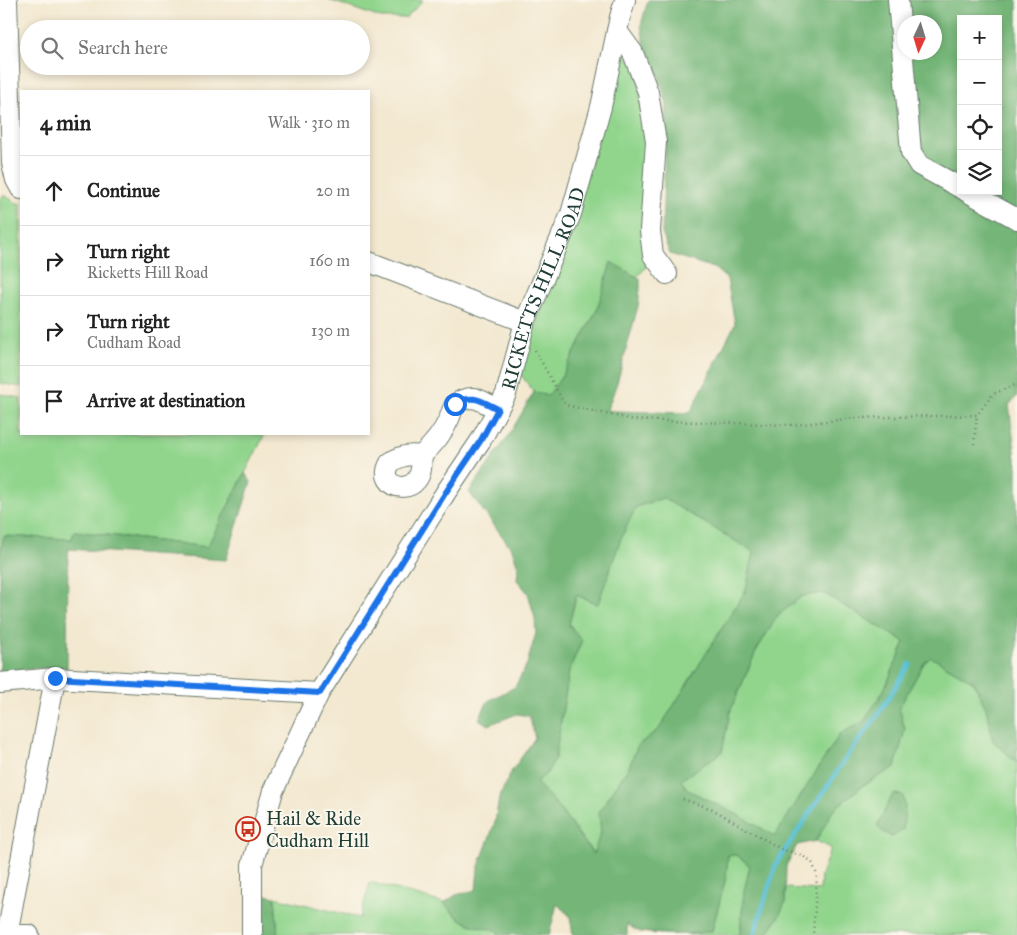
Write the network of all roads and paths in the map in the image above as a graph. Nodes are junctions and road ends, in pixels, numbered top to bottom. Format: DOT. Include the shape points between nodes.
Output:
graph roads {
  1 [pos="7,0"];
  2 [pos="625,0"];
  3 [pos="898,0"];
  4 [pos="617,31"];
  5 [pos="957,186"];
  6 [pos="20,187"];
  7 [pos="973,195"];
  8 [pos="1017,219"];
  9 [pos="370,262"];
  10 [pos="666,274"];
  11 [pos="525,322"];
  12 [pos="518,344"];
  13 [pos="1017,384"];
  14 [pos="498,409"];
  15 [pos="977,415"];
  16 [pos="974,444"];
  17 [pos="421,456"];
  18 [pos="55,678"];
  19 [pos="0,683"];
  20 [pos="320,693"];
  21 [pos="683,798"];
  22 [pos="7,935"];
  23 [pos="29,935"];
  24 [pos="252,935"];
  25 [pos="814,935"];
  1 -- 6 [label="street" via="12,163"];
  2 -- 4 [label="street, RICKETTS HILL ROAD"];
  3 -- 5 [label="street" via="911,152 919,166"];
  4 -- 10 [label="street" via="633,53 648,92 656,142 650,231 653,255"];
  4 -- 11 [label="street, RICKETTS HILL ROAD" via="601,108 571,214"];
  7 -- 8 [label="street"];
  9 -- 11 [label="street"];
  11 -- 12 [label="street, RICKETTS HILL ROAD"];
  12 -- 14 [label="street, RICKETTS HILL ROAD" via="506,394"];
  12 -- 15 [label="path" via="533,347 565,405 634,420 794,425 854,418"];
  13 -- 15 [label="path" via="993,394"];
  14 -- 17 [label="street" via="476,399 459,402 437,439"];
  14 -- 20 [label="street, RICKETTS HILL ROAD"];
  15 -- 16 [label="path"];
  18 -- 19 [label="street"];
  18 -- 20 [label="street"];
  18 -- 22 [label="street"];
  20 -- 24 [label="street, RICKETTS HILL ROAD" via="273,791 252,865"];
  21 -- 25 [label="path" via="712,809 812,862 817,875"];
  22 -- 23 [label="street"];
}
